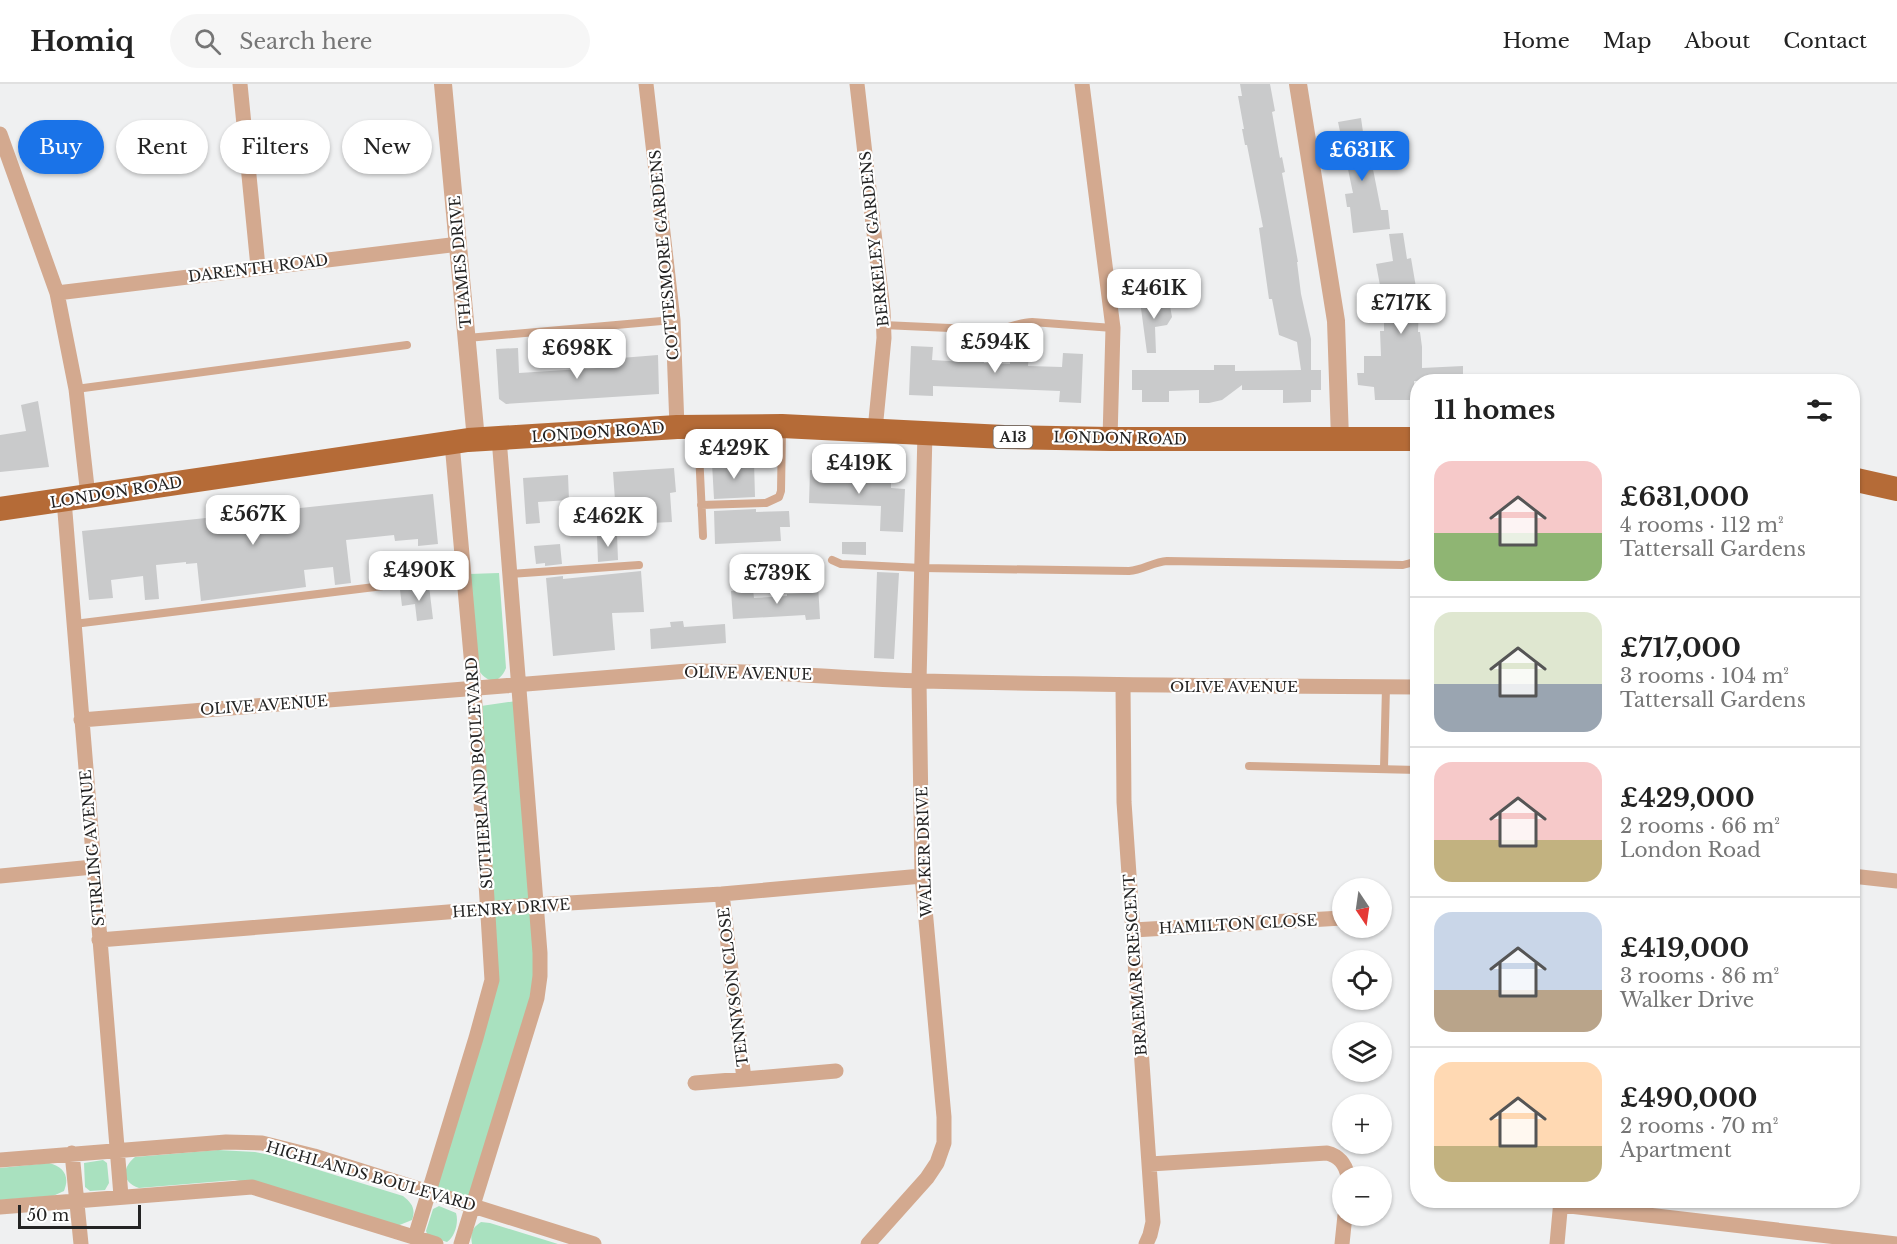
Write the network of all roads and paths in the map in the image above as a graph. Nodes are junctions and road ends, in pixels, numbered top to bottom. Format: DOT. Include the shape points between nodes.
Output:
graph roads {
  1 [pos="240,84"];
  2 [pos="443,84"];
  3 [pos="646,84"];
  4 [pos="857,84"];
  5 [pos="1082,84"];
  6 [pos="1298,84"];
  7 [pos="0,134"];
  8 [pos="459,244"];
  9 [pos="258,267"];
  10 [pos="57,293"];
  11 [pos="673,320"];
  12 [pos="883,325"];
  13 [pos="1113,328"];
  14 [pos="467,338"];
  15 [pos="407,345"];
  16 [pos="76,389"];
  17 [pos="687,426"];
  18 [pos="782,426"];
  19 [pos="875,430"];
  20 [pos="925,432"];
  21 [pos="488,439"];
  22 [pos="1110,439"];
  23 [pos="1340,439"];
  24 [pos="1410,439"];
  25 [pos="452,442"];
  26 [pos="1860,481"];
  27 [pos="1897,489"];
  28 [pos="88,496"];
  29 [pos="64,500"];
  30 [pos="701,505"];
  31 [pos="0,509"];
  32 [pos="702,536"];
  33 [pos="832,560"];
  34 [pos="1410,563"];
  35 [pos="639,565"];
  36 [pos="922,568"];
  37 [pos="510,574"];
  38 [pos="464,576"];
  39 [pos="74,624"];
  40 [pos="920,681"];
  41 [pos="519,684"];
  42 [pos="1123,685"];
  43 [pos="1386,687"];
  44 [pos="1410,687"];
  45 [pos="474,689"];
  46 [pos="81,720"];
  47 [pos="1249,766"];
  48 [pos="1384,768"];
  49 [pos="1410,770"];
  50 [pos="93,867"];
  51 [pos="0,876"];
  52 [pos="922,876"];
  53 [pos="1860,877"];
  54 [pos="1897,881"];
  55 [pos="722,894"];
  56 [pos="535,905"];
  57 [pos="489,909"];
  58 [pos="1332,919"];
  59 [pos="1132,930"];
  60 [pos="99,939"];
  61 [pos="836,1071"];
  62 [pos="744,1079"];
  63 [pos="695,1083"];
  64 [pos="118,1149"];
  65 [pos="72,1153"];
  66 [pos="0,1160"];
  67 [pos="1150,1164"];
  68 [pos="1344,1166"];
  69 [pos="429,1191"];
  70 [pos="121,1196"];
  71 [pos="76,1200"];
  72 [pos="472,1205"];
  73 [pos="0,1207"];
  74 [pos="1560,1208"];
  75 [pos="1609,1208"];
  76 [pos="1344,1226"];
  77 [pos="415,1237"];
  78 [pos="81,1244"];
  79 [pos="436,1244"];
  80 [pos="461,1244"];
  81 [pos="594,1244"];
  82 [pos="868,1244"];
  83 [pos="1146,1244"];
  84 [pos="1342,1244"];
  85 [pos="1557,1244"];
  86 [pos="1897,1244"];
  1 -- 9 [label="street"];
  2 -- 8 [label="street, THAMES DRIVE"];
  3 -- 11 [label="street, COTTESMORE GARDENS"];
  4 -- 12 [label="street, BERKELEY GARDENS"];
  5 -- 13 [label="street"];
  6 -- 23 [label="street" via="1336,321"];
  7 -- 10 [label="street"];
  8 -- 9 [label="street, DARENTH ROAD"];
  8 -- 14 [label="street, THAMES DRIVE"];
  9 -- 10 [label="street, DARENTH ROAD"];
  10 -- 16 [label="street"];
  11 -- 14 [label="lane"];
  11 -- 17 [label="street, COTTESMORE GARDENS"];
  12 -- 13 [label="lane" via="1004,330 1032,322"];
  12 -- 19 [label="street, BERKELEY GARDENS"];
  13 -- 22 [label="street"];
  14 -- 21 [label="street, THAMES DRIVE"];
  15 -- 16 [label="lane"];
  16 -- 28 [label="street"];
  17 -- 18 [label="main road, LONDON ROAD / A13"];
  17 -- 21 [label="main road, LONDON ROAD / A13"];
  17 -- 30 [label="lane"];
  18 -- 19 [label="main road, LONDON ROAD / A13"];
  18 -- 30 [label="lane" via="779,498 766,503"];
  19 -- 20 [label="main road, LONDON ROAD / A13"];
  20 -- 22 [label="main road, LONDON ROAD / A13"];
  20 -- 36 [label="street, WALKER DRIVE"];
  21 -- 25 [label="main road, LONDON ROAD / A13"];
  21 -- 37 [label="street"];
  22 -- 23 [label="main road, LONDON ROAD / A13"];
  23 -- 24 [label="main road, LONDON ROAD / A13"];
  25 -- 28 [label="main road, LONDON ROAD / A13"];
  25 -- 38 [label="street, SUTHERLAND BOULEVARD"];
  26 -- 27 [label="main road"];
  28 -- 29 [label="main road, LONDON ROAD / A13"];
  29 -- 31 [label="main road, LONDON ROAD / A13"];
  29 -- 39 [label="street, STIRLING AVENUE"];
  30 -- 32 [label="lane"];
  33 -- 36 [label="lane" via="841,564"];
  34 -- 36 [label="lane" via="1167,561 1129,571"];
  35 -- 37 [label="lane"];
  36 -- 40 [label="street, WALKER DRIVE"];
  37 -- 41 [label="street"];
  38 -- 39 [label="lane"];
  38 -- 45 [label="street, SUTHERLAND BOULEVARD"];
  39 -- 46 [label="street, STIRLING AVENUE"];
  40 -- 41 [label="street, OLIVE AVENUE" via="688,671"];
  40 -- 42 [label="street, OLIVE AVENUE"];
  40 -- 52 [label="street, WALKER DRIVE"];
  41 -- 45 [label="street, OLIVE AVENUE"];
  41 -- 56 [label="street"];
  42 -- 43 [label="street, OLIVE AVENUE"];
  42 -- 59 [label="street, BRAEMAR CRESCENT" via="1124,802"];
  43 -- 44 [label="street, OLIVE AVENUE"];
  43 -- 48 [label="lane"];
  45 -- 46 [label="street, OLIVE AVENUE"];
  45 -- 57 [label="street, SUTHERLAND BOULEVARD"];
  46 -- 50 [label="street, STIRLING AVENUE"];
  47 -- 48 [label="lane"];
  48 -- 49 [label="lane"];
  50 -- 51 [label="street"];
  50 -- 60 [label="street, STIRLING AVENUE"];
  52 -- 55 [label="street, HENRY DRIVE"];
  52 -- 82 [label="street, WALKER DRIVE" via="944,1143 938,1163 927,1178"];
  53 -- 54 [label="street"];
  55 -- 56 [label="street, HENRY DRIVE"];
  55 -- 62 [label="street, TENNYSON CLOSE"];
  56 -- 57 [label="street, HENRY DRIVE"];
  56 -- 72 [label="street" via="540,953 537,998"];
  57 -- 60 [label="street, HENRY DRIVE"];
  57 -- 69 [label="street, SUTHERLAND BOULEVARD" via="490,987"];
  58 -- 59 [label="street, HAMILTON CLOSE"];
  59 -- 67 [label="street, BRAEMAR CRESCENT"];
  60 -- 64 [label="street, STIRLING AVENUE"];
  61 -- 62 [label="street, TENNYSON CLOSE"];
  62 -- 63 [label="street, TENNYSON CLOSE"];
  64 -- 65 [label="street, HIGHLANDS BOULEVARD"];
  64 -- 69 [label="street, HIGHLANDS BOULEVARD" via="262,1143"];
  64 -- 70 [label="street, STIRLING AVENUE"];
  65 -- 66 [label="street, HIGHLANDS BOULEVARD"];
  65 -- 71 [label="street"];
  67 -- 68 [label="street" via="1327,1153"];
  67 -- 83 [label="street, BRAEMAR CRESCENT" via="1153,1222"];
  69 -- 72 [label="street, HIGHLANDS BOULEVARD"];
  69 -- 77 [label="street, SUTHERLAND BOULEVARD"];
  70 -- 71 [label="street"];
  70 -- 77 [label="street" via="252,1187"];
  71 -- 73 [label="street"];
  71 -- 78 [label="street"];
  72 -- 80 [label="street"];
  72 -- 81 [label="street, HIGHLANDS BOULEVARD"];
  74 -- 85 [label="street"];
  75 -- 86 [label="street"];
  76 -- 84 [label="street"];
  77 -- 79 [label="street"];
}
